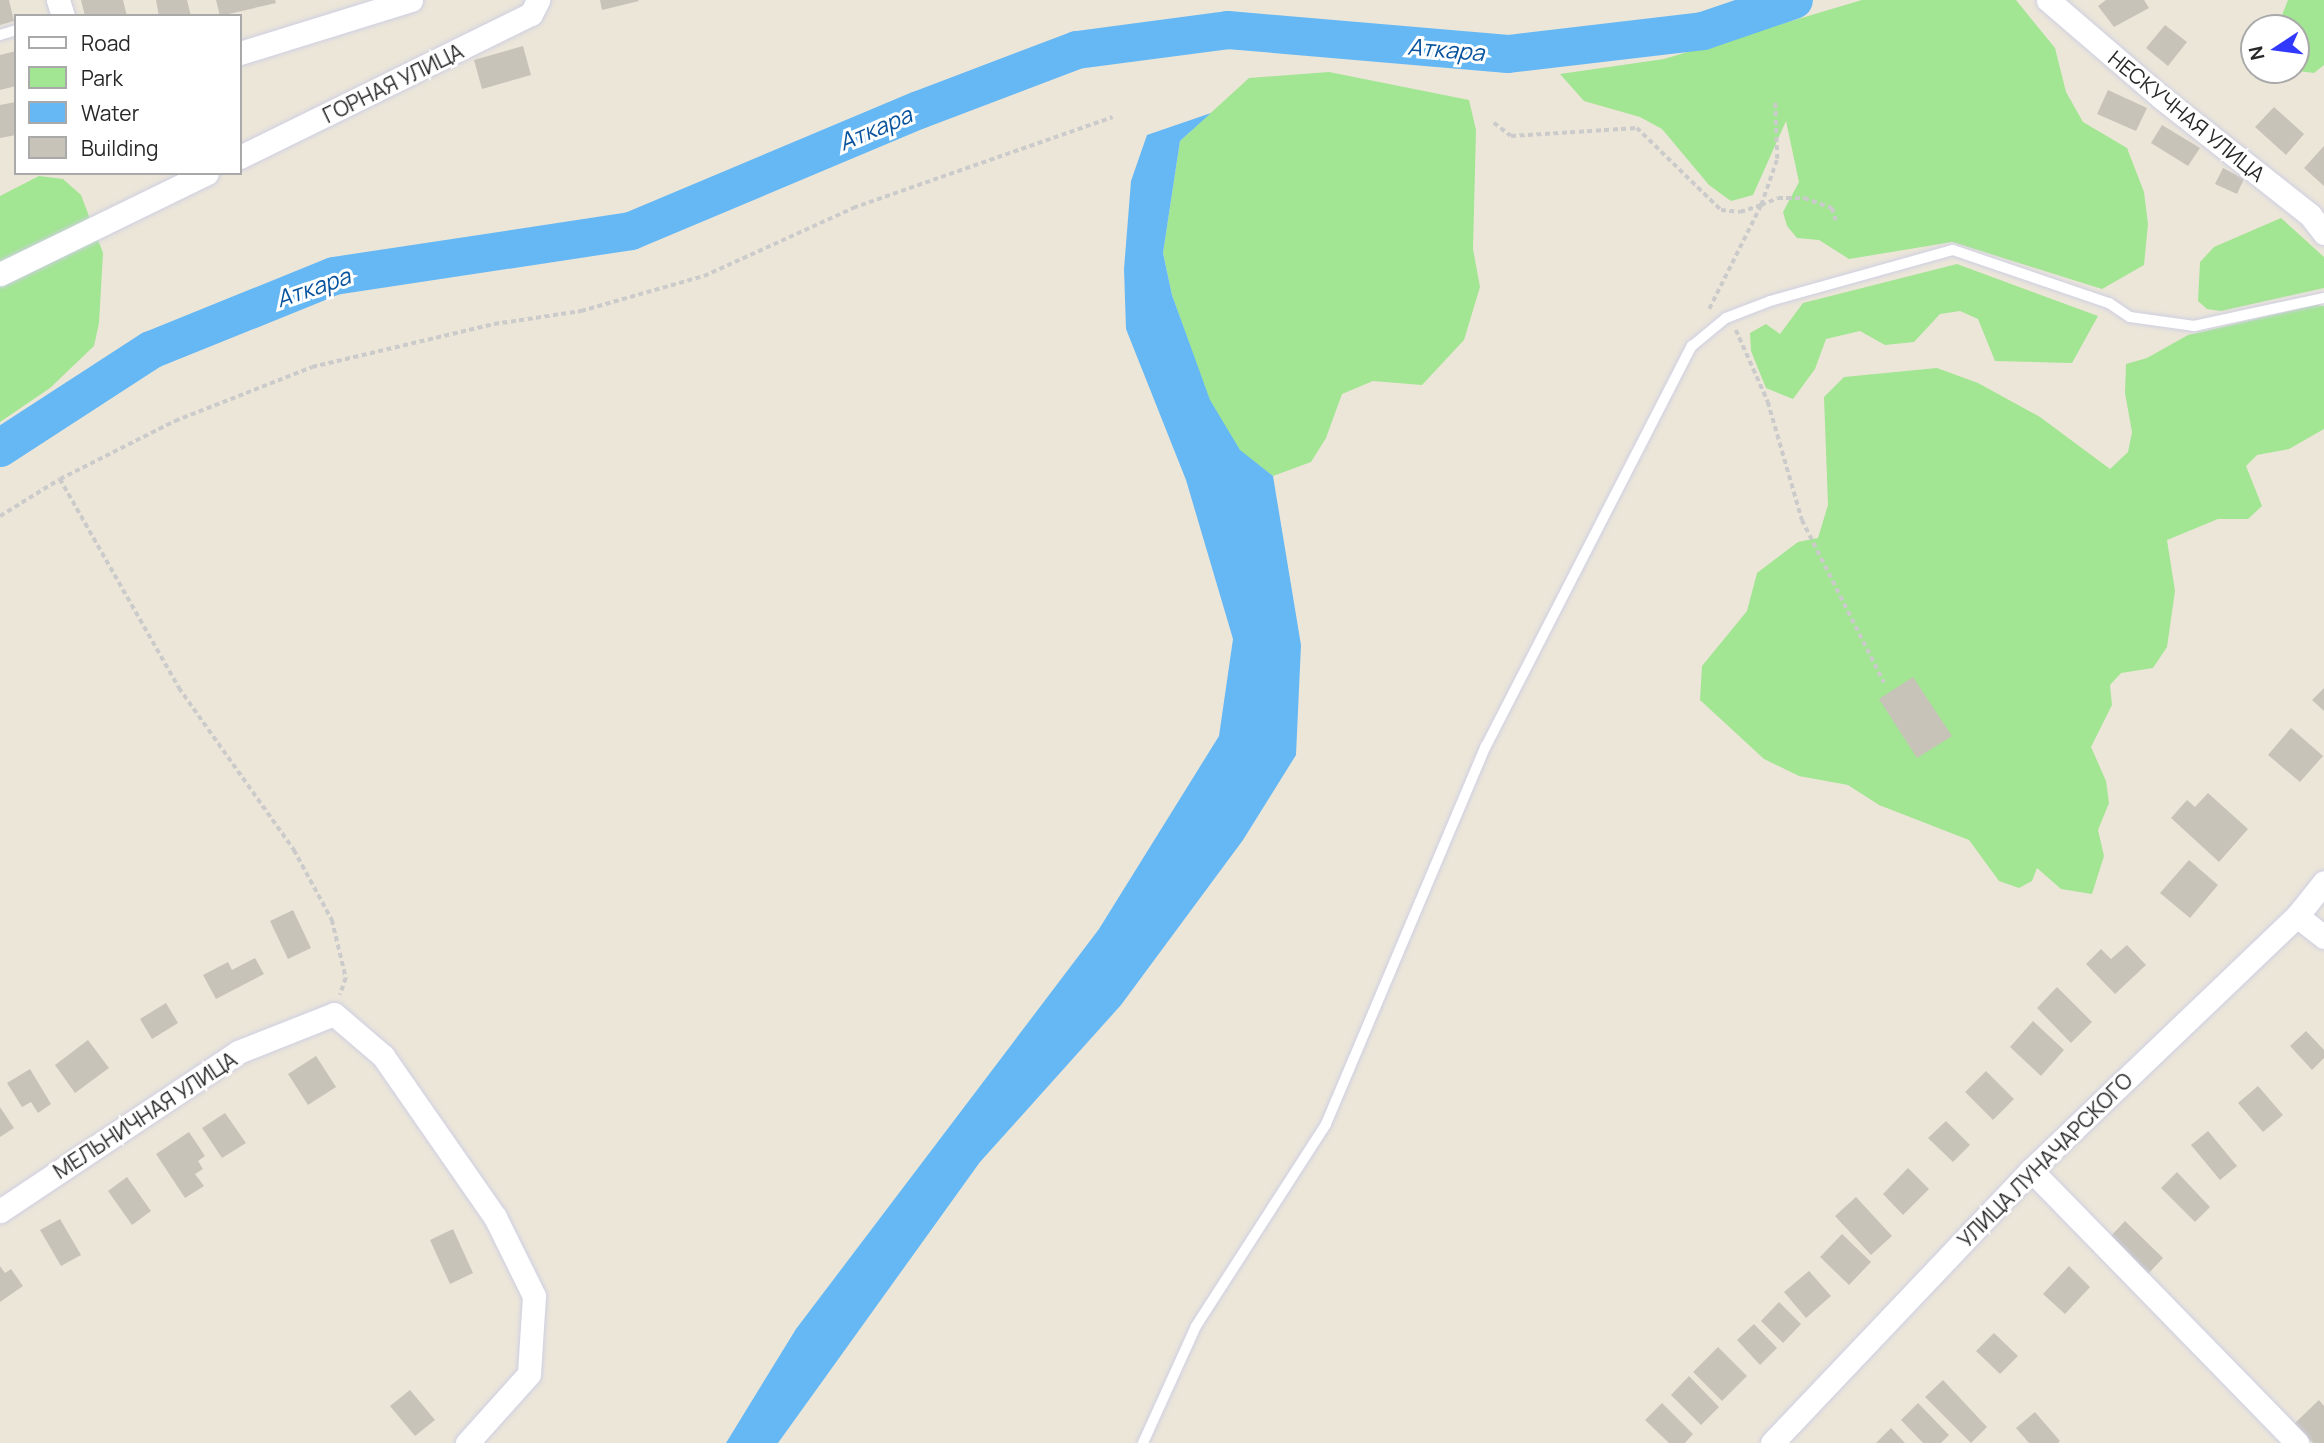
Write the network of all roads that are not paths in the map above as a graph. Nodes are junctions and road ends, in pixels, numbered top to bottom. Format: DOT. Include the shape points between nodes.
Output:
graph roads {
  1 [pos="411,0"];
  2 [pos="538,0"];
  3 [pos="2048,0"];
  4 [pos="242,52"];
  5 [pos="242,157"];
  6 [pos="203,175"];
  7 [pos="2324,233"];
  8 [pos="0,274"];
  9 [pos="2324,298"];
  10 [pos="2324,882"];
  11 [pos="2297,916"];
  12 [pos="2324,937"];
  13 [pos="2031,1170"];
  14 [pos="0,1210"];
  15 [pos="467,1443"];
  16 [pos="1143,1443"];
  17 [pos="1772,1443"];
  18 [pos="2297,1443"];
  1 -- 4 [label="street"];
  2 -- 5 [label="street, ГОРНАЯ УЛИЦА" via="531,14"];
  3 -- 7 [label="street, НЕСКУЧНАЯ УЛИЦА" via="2310,215"];
  6 -- 8 [label="street"];
  9 -- 16 [label="lane" via="2194,326 2130,317 2109,303 1953,250 1726,318 1692,346 1486,746 1326,1124 1196,1326"];
  10 -- 11 [label="street, УЛИЦА ЛУНАЧАРСКОГО"];
  11 -- 12 [label="street"];
  11 -- 13 [label="street, УЛИЦА ЛУНАЧАРСКОГО"];
  13 -- 17 [label="street, УЛИЦА ЛУНАЧАРСКОГО"];
  13 -- 18 [label="street"];
  14 -- 15 [label="street, МЕЛЬНИЧНАЯ УЛИЦА" via="238,1052 334,1014 383,1056 495,1217 534,1296 529,1374"];
}
